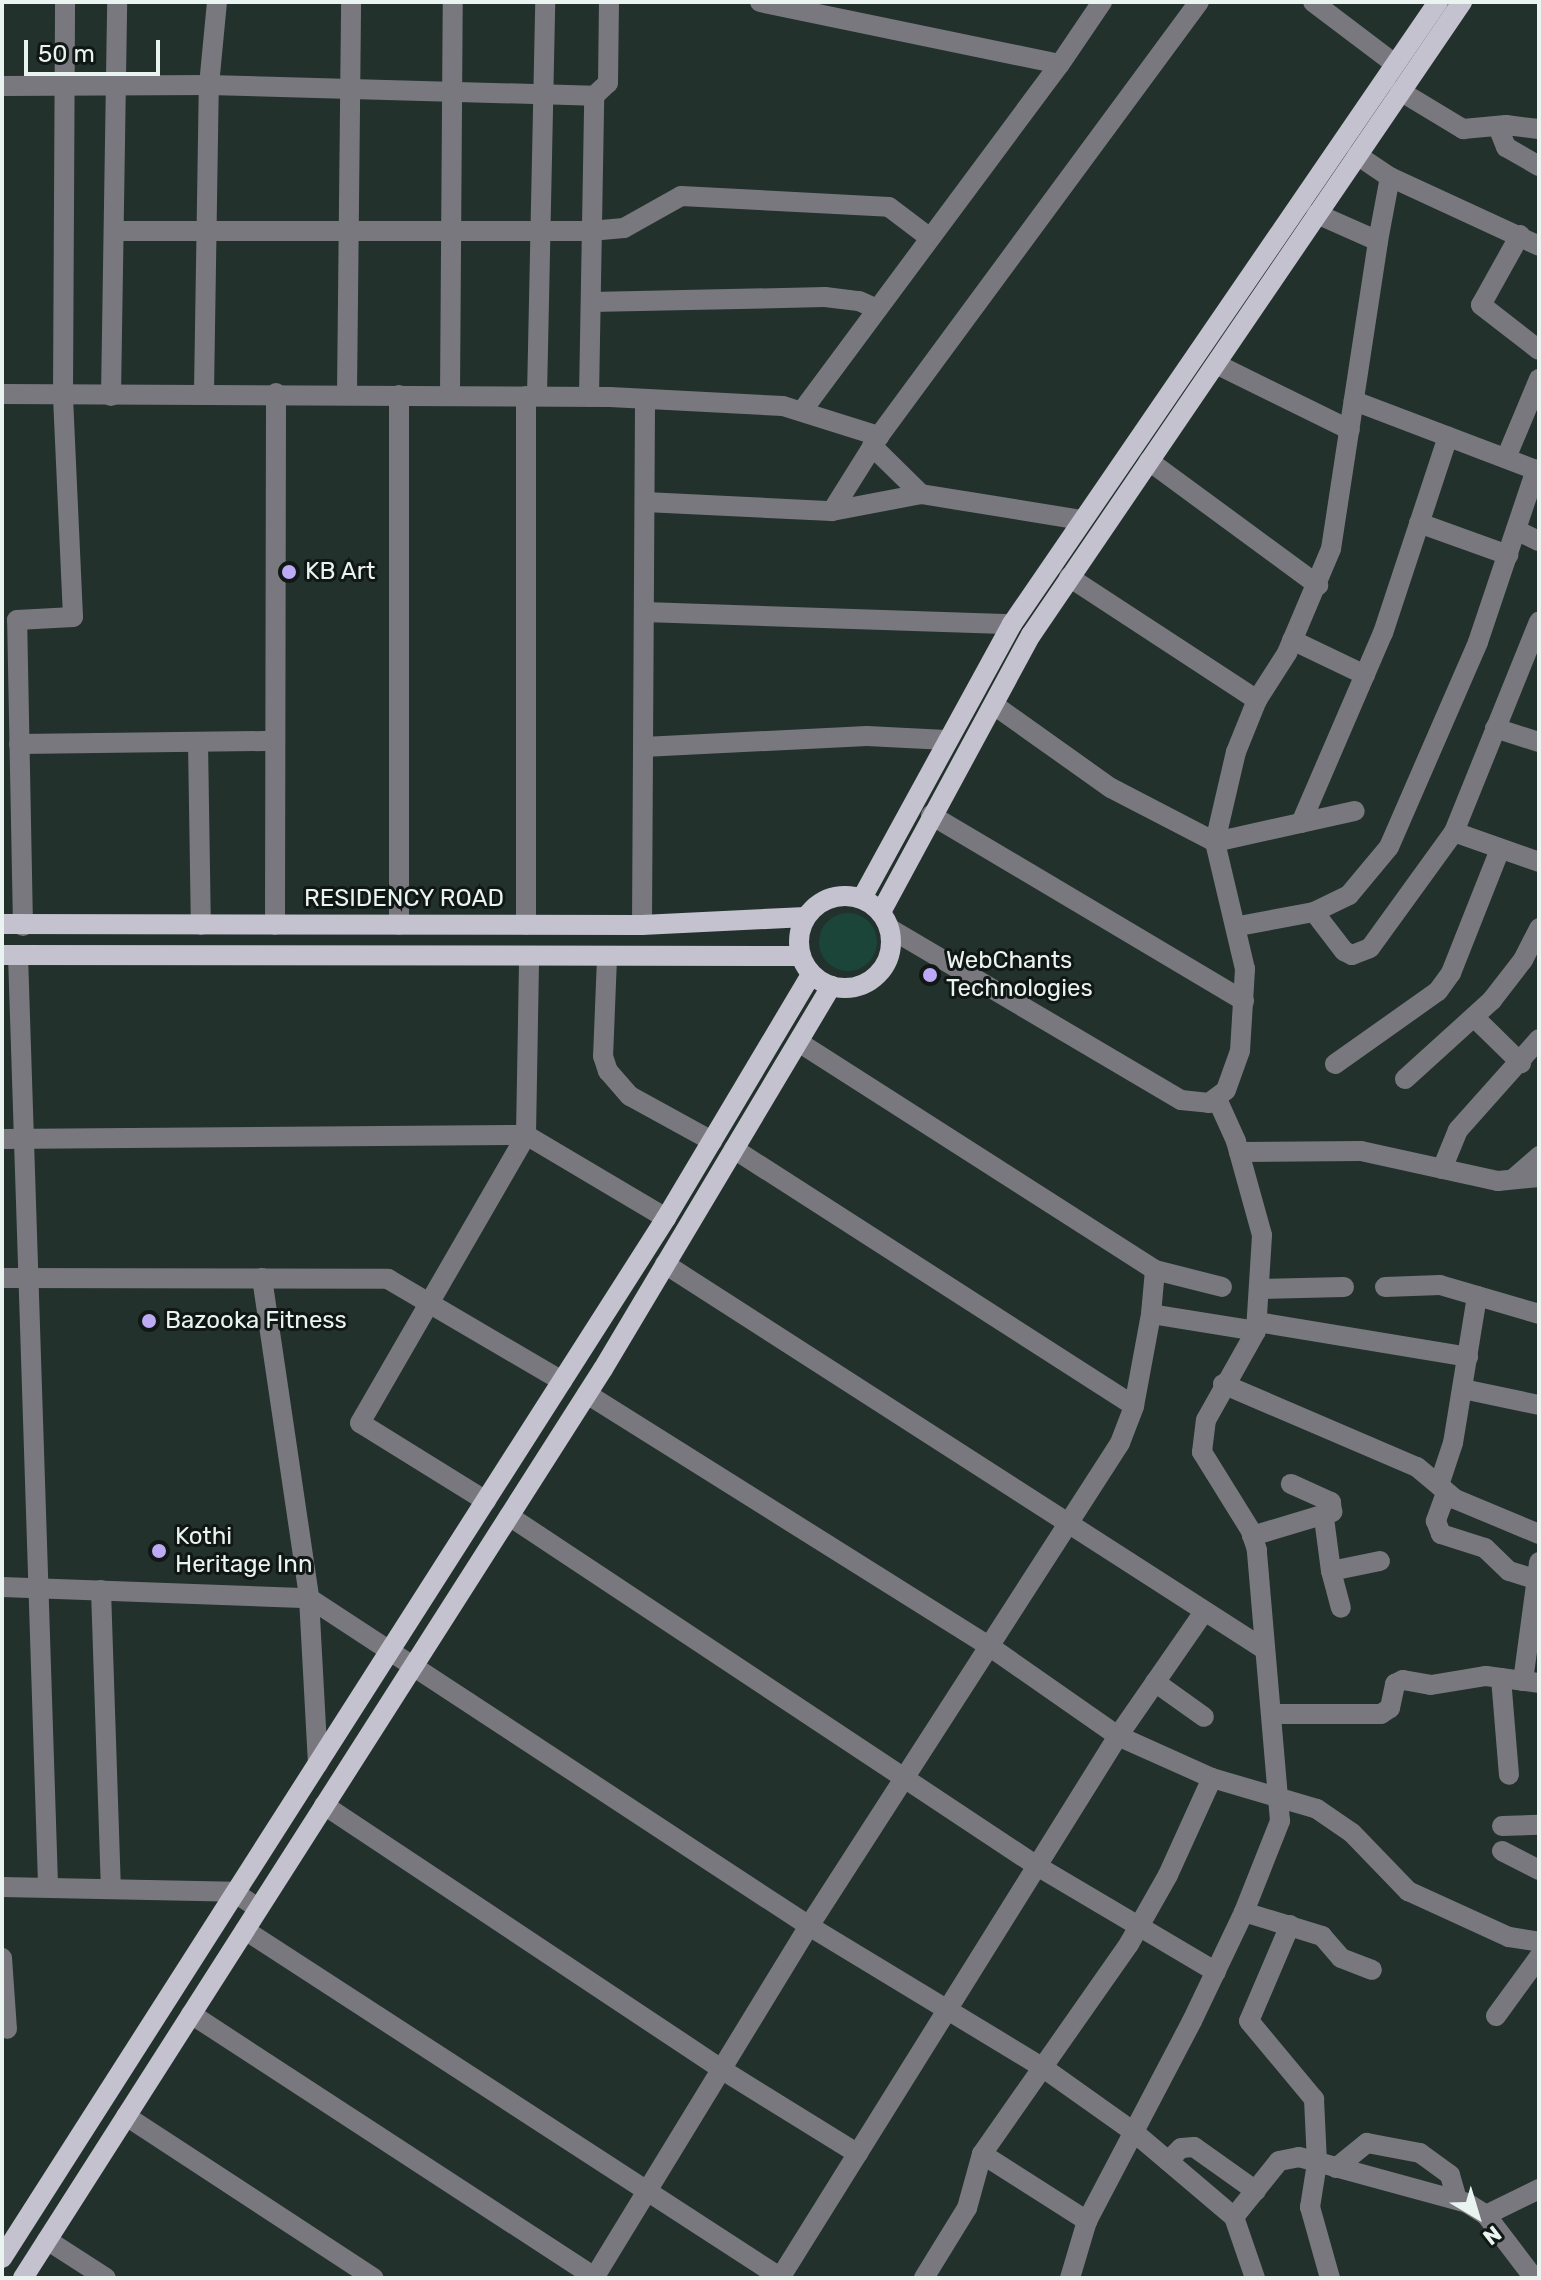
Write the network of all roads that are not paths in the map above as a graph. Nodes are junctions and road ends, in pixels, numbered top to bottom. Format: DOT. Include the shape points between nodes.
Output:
graph roads {
  1 [pos="65,2"];
  2 [pos="117,2"];
  3 [pos="217,2"];
  4 [pos="351,2"];
  5 [pos="453,2"];
  6 [pos="545,2"];
  7 [pos="609,2"];
  8 [pos="760,2"];
  9 [pos="1102,2"];
  10 [pos="1199,2"];
  11 [pos="1313,2"];
  12 [pos="1438,2"];
  13 [pos="1462,2"];
  14 [pos="1060,64"];
  15 [pos="1395,64"];
  16 [pos="209,85"];
  17 [pos="2,86"];
  18 [pos="65,86"];
  19 [pos="114,88"];
  20 [pos="1400,91"];
  21 [pos="349,92"];
  22 [pos="544,92"];
  23 [pos="454,94"];
  24 [pos="594,96"];
  25 [pos="1498,127"];
  26 [pos="1539,129"];
  27 [pos="1357,155"];
  28 [pos="1539,166"];
  29 [pos="1390,177"];
  30 [pos="1317,214"];
  31 [pos="207,229"];
  32 [pos="348,230"];
  33 [pos="451,230"];
  34 [pos="114,231"];
  35 [pos="539,231"];
  36 [pos="590,231"];
  37 [pos="1520,235"];
  38 [pos="930,238"];
  39 [pos="1378,241"];
  40 [pos="1539,246"];
  41 [pos="591,302"];
  42 [pos="877,309"];
  43 [pos="1539,350"];
  44 [pos="1216,364"];
  45 [pos="1539,379"];
  46 [pos="204,392"];
  47 [pos="276,393"];
  48 [pos="2,394"];
  49 [pos="63,394"];
  50 [pos="347,394"];
  51 [pos="399,395"];
  52 [pos="450,395"];
  53 [pos="111,396"];
  54 [pos="532,396"];
  55 [pos="589,397"];
  56 [pos="645,399"];
  57 [pos="1354,401"];
  58 [pos="802,411"];
  59 [pos="1350,430"];
  60 [pos="1448,436"];
  61 [pos="875,441"];
  62 [pos="1506,458"];
  63 [pos="1149,461"];
  64 [pos="921,494"];
  65 [pos="645,502"];
  66 [pos="832,511"];
  67 [pos="1082,520"];
  68 [pos="1419,523"];
  69 [pos="1516,530"];
  70 [pos="1539,541"];
  71 [pos="1508,555"];
  72 [pos="1069,577"];
  73 [pos="1318,585"];
  74 [pos="644,612"];
  75 [pos="10,620"];
  76 [pos="1539,622"];
  77 [pos="1012,624"];
  78 [pos="1292,640"];
  79 [pos="1534,650"];
  80 [pos="1365,675"];
  81 [pos="1257,700"];
  82 [pos="994,705"];
  83 [pos="1495,728"];
  84 [pos="946,740"];
  85 [pos="275,741"];
  86 [pos="198,742"];
  87 [pos="1539,742"];
  88 [pos="19,744"];
  89 [pos="643,747"];
  90 [pos="1355,811"];
  91 [pos="931,815"];
  92 [pos="1301,823"];
  93 [pos="1454,832"];
  94 [pos="1215,842"];
  95 [pos="1500,849"];
  96 [pos="1539,862"];
  97 [pos="862,898"];
  98 [pos="1314,912"];
  99 [pos="806,917"];
  100 [pos="885,920"];
  101 [pos="12,925"];
  102 [pos="201,925"];
  103 [pos="275,925"];
  104 [pos="399,925"];
  105 [pos="526,925"];
  106 [pos="642,925"];
  107 [pos="1239,926"];
  108 [pos="1539,928"];
  109 [pos="10,955"];
  110 [pos="1533,955"];
  111 [pos="801,956"];
  112 [pos="529,958"];
  113 [pos="607,958"];
  114 [pos="811,975"];
  115 [pos="831,986"];
  116 [pos="1244,1001"];
  117 [pos="1474,1017"];
  118 [pos="1539,1039"];
  119 [pos="799,1042"];
  120 [pos="1521,1063"];
  121 [pos="1335,1064"];
  122 [pos="1405,1079"];
  123 [pos="1217,1099"];
  124 [pos="526,1135"];
  125 [pos="2,1139"];
  126 [pos="23,1139"];
  127 [pos="712,1141"];
  128 [pos="734,1149"];
  129 [pos="1239,1152"];
  130 [pos="1539,1156"];
  131 [pos="1442,1169"];
  132 [pos="1539,1177"];
  133 [pos="1513,1179"];
  134 [pos="666,1218"];
  135 [pos="665,1264"];
  136 [pos="1155,1270"];
  137 [pos="2,1278"];
  138 [pos="30,1278"];
  139 [pos="262,1278"];
  140 [pos="1222,1287"];
  141 [pos="1344,1287"];
  142 [pos="1385,1287"];
  143 [pos="1259,1289"];
  144 [pos="1477,1296"];
  145 [pos="432,1304"];
  146 [pos="1151,1314"];
  147 [pos="1539,1314"];
  148 [pos="1257,1326"];
  149 [pos="1468,1357"];
  150 [pos="562,1381"];
  151 [pos="1223,1384"];
  152 [pos="1463,1389"];
  153 [pos="587,1394"];
  154 [pos="1539,1405"];
  155 [pos="1134,1406"];
  156 [pos="1291,1484"];
  157 [pos="1442,1489"];
  158 [pos="486,1501"];
  159 [pos="509,1516"];
  160 [pos="1324,1518"];
  161 [pos="1066,1525"];
  162 [pos="1539,1534"];
  163 [pos="1252,1536"];
  164 [pos="1380,1561"];
  165 [pos="1331,1571"];
  166 [pos="1538,1574"];
  167 [pos="2,1587"];
  168 [pos="38,1588"];
  169 [pos="101,1590"];
  170 [pos="309,1598"];
  171 [pos="1341,1608"];
  172 [pos="1204,1612"];
  173 [pos="989,1646"];
  174 [pos="392,1648"];
  175 [pos="1264,1649"];
  176 [pos="415,1663"];
  177 [pos="1501,1678"];
  178 [pos="1155,1682"];
  179 [pos="1531,1682"];
  180 [pos="1271,1714"];
  181 [pos="1204,1717"];
  182 [pos="1118,1736"];
  183 [pos="318,1764"];
  184 [pos="1509,1775"];
  185 [pos="905,1778"];
  186 [pos="1212,1778"];
  187 [pos="1280,1795"];
  188 [pos="324,1805"];
  189 [pos="1539,1825"];
  190 [pos="1502,1826"];
  191 [pos="1502,1851"];
  192 [pos="1037,1866"];
  193 [pos="1539,1870"];
  194 [pos="48,1885"];
  195 [pos="111,1886"];
  196 [pos="2,1887"];
  197 [pos="234,1892"];
  198 [pos="258,1908"];
  199 [pos="1244,1912"];
  200 [pos="1290,1925"];
  201 [pos="809,1926"];
  202 [pos="1138,1928"];
  203 [pos="245,1930"];
  204 [pos="1539,1942"];
  205 [pos="1539,1957"];
  206 [pos="2,1958"];
  207 [pos="1372,1970"];
  208 [pos="1216,1972"];
  209 [pos="948,2010"];
  210 [pos="191,2014"];
  211 [pos="1496,2016"];
  212 [pos="7,2029"];
  213 [pos="721,2069"];
  214 [pos="1045,2069"];
  215 [pos="126,2116"];
  216 [pos="1135,2133"];
  217 [pos="858,2154"];
  218 [pos="982,2154"];
  219 [pos="1168,2161"];
  220 [pos="1327,2165"];
  221 [pos="1539,2189"];
  222 [pos="644,2190"];
  223 [pos="1256,2191"];
  224 [pos="1457,2199"];
  225 [pos="1486,2215"];
  226 [pos="1234,2217"];
  227 [pos="1087,2221"];
  228 [pos="47,2240"];
  229 [pos="2,2258"];
  230 [pos="594,2277"];
  231 [pos="23,2278"];
  232 [pos="106,2278"];
  233 [pos="374,2278"];
  234 [pos="780,2278"];
  235 [pos="924,2278"];
  236 [pos="1070,2278"];
  237 [pos="1255,2278"];
  238 [pos="1330,2278"];
  239 [pos="1534,2278"];
  1 -- 18 [label="street"];
  2 -- 19 [label="street"];
  3 -- 16 [label="street"];
  4 -- 21 [label="street"];
  5 -- 23 [label="street"];
  6 -- 22 [label="street"];
  7 -- 24 [label="street" via="608,83"];
  8 -- 14 [label="street"];
  9 -- 14 [label="street"];
  10 -- 61 [label="street"];
  11 -- 15 [label="street"];
  12 -- 15 [label="main road"];
  13 -- 20 [label="main road"];
  14 -- 38 [label="street"];
  15 -- 67 [label="main road"];
  16 -- 19 [label="street"];
  16 -- 21 [label="street"];
  16 -- 31 [label="street"];
  17 -- 18 [label="street"];
  18 -- 19 [label="street"];
  18 -- 49 [label="street"];
  19 -- 34 [label="street"];
  20 -- 25 [label="street" via="1463,129"];
  20 -- 27 [label="main road"];
  21 -- 23 [label="street"];
  21 -- 32 [label="street"];
  22 -- 23 [label="street"];
  22 -- 24 [label="street"];
  22 -- 35 [label="street"];
  23 -- 33 [label="street"];
  24 -- 36 [label="street"];
  25 -- 26 [label="street"];
  25 -- 28 [label="street" via="1506,147"];
  27 -- 29 [label="street"];
  27 -- 30 [label="main road"];
  29 -- 37 [label="street"];
  29 -- 39 [label="street"];
  30 -- 39 [label="street"];
  30 -- 44 [label="main road"];
  31 -- 32 [label="street"];
  31 -- 34 [label="street"];
  31 -- 46 [label="street"];
  32 -- 33 [label="street"];
  32 -- 50 [label="street"];
  33 -- 35 [label="street"];
  33 -- 52 [label="street"];
  34 -- 53 [label="street"];
  35 -- 36 [label="street"];
  35 -- 54 [label="street"];
  36 -- 38 [label="street" via="624,228 681,196 889,207"];
  36 -- 41 [label="street"];
  37 -- 40 [label="street"];
  37 -- 43 [label="street" via="1481,305"];
  38 -- 42 [label="street"];
  39 -- 57 [label="street"];
  41 -- 42 [label="street" via="825,297"];
  41 -- 55 [label="street"];
  42 -- 58 [label="street"];
  44 -- 59 [label="street"];
  44 -- 63 [label="main road"];
  45 -- 62 [label="street"];
  46 -- 47 [label="street"];
  46 -- 53 [label="street"];
  47 -- 50 [label="street"];
  47 -- 85 [label="street"];
  48 -- 49 [label="street"];
  49 -- 53 [label="street"];
  49 -- 75 [label="street" via="73,617"];
  50 -- 51 [label="street"];
  51 -- 52 [label="street"];
  51 -- 104 [label="street"];
  52 -- 54 [label="street"];
  54 -- 55 [label="street"];
  54 -- 105 [label="street"];
  55 -- 56 [label="street"];
  56 -- 58 [label="street"];
  56 -- 65 [label="street"];
  57 -- 59 [label="street"];
  57 -- 60 [label="street"];
  58 -- 61 [label="street"];
  59 -- 73 [label="street" via="1331,549"];
  60 -- 62 [label="street"];
  60 -- 68 [label="street"];
  61 -- 64 [label="street"];
  61 -- 66 [label="street"];
  62 -- 69 [label="street" via="1536,470"];
  63 -- 72 [label="main road"];
  63 -- 73 [label="street"];
  64 -- 66 [label="street"];
  64 -- 67 [label="street"];
  65 -- 66 [label="street"];
  65 -- 74 [label="street"];
  67 -- 77 [label="main road"];
  68 -- 71 [label="street"];
  68 -- 80 [label="street"];
  69 -- 70 [label="street"];
  69 -- 71 [label="street"];
  71 -- 98 [label="street" via="1478,642 1389,847 1349,895"];
  72 -- 81 [label="street"];
  72 -- 82 [label="main road"];
  73 -- 78 [label="street"];
  74 -- 77 [label="street"];
  74 -- 89 [label="street"];
  75 -- 88 [label="street"];
  76 -- 79 [label="street"];
  77 -- 84 [label="main road"];
  78 -- 80 [label="street"];
  78 -- 81 [label="street"];
  79 -- 83 [label="street"];
  80 -- 92 [label="street"];
  81 -- 94 [label="street" via="1227,776"];
  82 -- 91 [label="main road"];
  82 -- 94 [label="street" via="1111,788"];
  83 -- 87 [label="street"];
  83 -- 93 [label="street"];
  84 -- 89 [label="street" via="867,736"];
  84 -- 97 [label="main road"];
  85 -- 86 [label="street"];
  85 -- 103 [label="street"];
  86 -- 88 [label="street"];
  86 -- 102 [label="street"];
  88 -- 101 [label="street"];
  89 -- 106 [label="street"];
  90 -- 92 [label="street"];
  91 -- 100 [label="main road"];
  91 -- 116 [label="street"];
  92 -- 94 [label="street"];
  93 -- 95 [label="street"];
  93 -- 98 [label="street" via="1370,948 1352,955 1344,951"];
  94 -- 107 [label="street"];
  95 -- 96 [label="street"];
  95 -- 121 [label="street" via="1451,973 1438,991"];
  97 -- 99 [label="main road" via="831,897"];
  97 -- 100 [label="main road"];
  98 -- 107 [label="street"];
  99 -- 106 [label="main road, RESIDENCY ROAD"];
  99 -- 111 [label="main road"];
  100 -- 115 [label="main road" via="891,949 876,976 863,984"];
  100 -- 123 [label="street" via="1181,1100 1195,1104"];
  101 -- 102 [label="main road, RESIDENCY ROAD"];
  102 -- 103 [label="main road, RESIDENCY ROAD"];
  103 -- 104 [label="main road, RESIDENCY ROAD"];
  104 -- 105 [label="main road, RESIDENCY ROAD"];
  105 -- 106 [label="main road, RESIDENCY ROAD"];
  107 -- 116 [label="street"];
  108 -- 110 [label="street"];
  109 -- 112 [label="main road"];
  109 -- 126 [label="street"];
  110 -- 117 [label="street"];
  111 -- 113 [label="main road"];
  111 -- 114 [label="main road"];
  112 -- 113 [label="main road"];
  112 -- 124 [label="street"];
  113 -- 127 [label="street" via="603,1056 608,1071 630,1096"];
  114 -- 115 [label="main road"];
  114 -- 127 [label="main road"];
  115 -- 119 [label="main road"];
  116 -- 123 [label="street" via="1240,1051"];
  117 -- 120 [label="street"];
  117 -- 122 [label="street"];
  118 -- 120 [label="street"];
  119 -- 128 [label="main road"];
  119 -- 136 [label="street"];
  120 -- 131 [label="street" via="1458,1130"];
  123 -- 129 [label="street"];
  124 -- 126 [label="street"];
  124 -- 134 [label="street"];
  124 -- 145 [label="street"];
  125 -- 126 [label="street"];
  126 -- 138 [label="street"];
  127 -- 134 [label="main road"];
  128 -- 135 [label="main road"];
  128 -- 155 [label="street"];
  129 -- 131 [label="street" via="1361,1151"];
  129 -- 143 [label="street" via="1262,1235"];
  130 -- 133 [label="street"];
  131 -- 133 [label="street"];
  132 -- 133 [label="street"];
  134 -- 150 [label="main road"];
  135 -- 153 [label="main road"];
  135 -- 161 [label="street"];
  136 -- 140 [label="street"];
  136 -- 146 [label="street"];
  137 -- 138 [label="street"];
  138 -- 139 [label="street"];
  138 -- 168 [label="street"];
  139 -- 145 [label="street" via="388,1279"];
  139 -- 170 [label="street"];
  141 -- 143 [label="street"];
  142 -- 144 [label="street" via="1440,1285"];
  143 -- 148 [label="street"];
  144 -- 147 [label="street"];
  144 -- 149 [label="street"];
  145 -- 150 [label="street"];
  145 -- 158 [label="street" via="360,1423"];
  146 -- 148 [label="street"];
  146 -- 155 [label="street"];
  148 -- 149 [label="street"];
  148 -- 151 [label="street"];
  149 -- 152 [label="street"];
  150 -- 158 [label="main road"];
  151 -- 157 [label="street" via="1417,1467"];
  151 -- 163 [label="street" via="1206,1420 1202,1452"];
  152 -- 154 [label="street"];
  152 -- 157 [label="street"];
  153 -- 159 [label="main road"];
  153 -- 173 [label="street"];
  155 -- 161 [label="street" via="1120,1443"];
  156 -- 160 [label="street" via="1331,1502 1332,1512"];
  157 -- 162 [label="street"];
  157 -- 166 [label="street" via="1436,1521 1441,1534 1485,1548 1509,1571"];
  158 -- 174 [label="main road"];
  159 -- 176 [label="main road"];
  159 -- 185 [label="street"];
  160 -- 163 [label="street"];
  160 -- 165 [label="street"];
  161 -- 172 [label="street"];
  161 -- 173 [label="street"];
  163 -- 175 [label="street"];
  164 -- 165 [label="street"];
  165 -- 171 [label="street"];
  166 -- 179 [label="street"];
  167 -- 168 [label="street"];
  168 -- 169 [label="street"];
  168 -- 194 [label="street"];
  169 -- 170 [label="street"];
  169 -- 195 [label="street"];
  170 -- 174 [label="street"];
  170 -- 183 [label="street"];
  172 -- 175 [label="street"];
  172 -- 178 [label="street"];
  173 -- 182 [label="street"];
  173 -- 185 [label="street"];
  174 -- 176 [label="street"];
  174 -- 183 [label="main road"];
  175 -- 180 [label="street"];
  176 -- 188 [label="main road"];
  176 -- 201 [label="street"];
  177 -- 179 [label="street"];
  177 -- 180 [label="street" via="1431,1685 1403,1680 1395,1684 1390,1708 1381,1714"];
  177 -- 184 [label="street"];
  178 -- 181 [label="street"];
  178 -- 182 [label="street"];
  180 -- 187 [label="street"];
  182 -- 186 [label="street"];
  182 -- 192 [label="street"];
  183 -- 197 [label="main road"];
  185 -- 192 [label="street"];
  185 -- 201 [label="street"];
  186 -- 187 [label="street"];
  186 -- 202 [label="street"];
  187 -- 199 [label="street" via="1280,1821"];
  187 -- 204 [label="street" via="1335,1819 1408,1891 1509,1937"];
  188 -- 198 [label="main road"];
  188 -- 213 [label="street"];
  189 -- 190 [label="street"];
  191 -- 193 [label="street"];
  192 -- 202 [label="street"];
  192 -- 209 [label="street"];
  194 -- 195 [label="street"];
  194 -- 196 [label="street"];
  195 -- 197 [label="street"];
  197 -- 198 [label="street"];
  197 -- 229 [label="main road"];
  198 -- 203 [label="main road"];
  199 -- 200 [label="street"];
  199 -- 208 [label="street"];
  200 -- 207 [label="street" via="1322,1936 1341,1958"];
  200 -- 220 [label="street" via="1249,2021 1314,2099"];
  201 -- 209 [label="street"];
  201 -- 213 [label="street"];
  202 -- 208 [label="street"];
  202 -- 214 [label="street"];
  203 -- 210 [label="main road"];
  203 -- 222 [label="street"];
  205 -- 211 [label="street"];
  206 -- 212 [label="street"];
  208 -- 216 [label="street"];
  209 -- 214 [label="street"];
  209 -- 217 [label="street"];
  210 -- 215 [label="main road"];
  210 -- 230 [label="street"];
  213 -- 217 [label="street"];
  213 -- 222 [label="street"];
  214 -- 216 [label="street"];
  214 -- 218 [label="street"];
  215 -- 228 [label="main road"];
  215 -- 233 [label="street"];
  216 -- 219 [label="street"];
  216 -- 227 [label="street"];
  217 -- 234 [label="street"];
  218 -- 227 [label="street"];
  218 -- 235 [label="street" via="967,2208"];
  219 -- 223 [label="street" via="1181,2148 1194,2147"];
  219 -- 226 [label="street"];
  220 -- 223 [label="street" via="1299,2157 1279,2161"];
  220 -- 224 [label="street"];
  220 -- 224 [label="street" via="1367,2143 1420,2153 1450,2175"];
  220 -- 238 [label="street" via="1310,2207"];
  221 -- 225 [label="street"];
  222 -- 230 [label="street"];
  222 -- 234 [label="street"];
  223 -- 226 [label="street"];
  224 -- 225 [label="street"];
  225 -- 239 [label="street"];
  226 -- 237 [label="street"];
  227 -- 236 [label="street"];
  228 -- 231 [label="main road"];
  228 -- 232 [label="street"];
}
